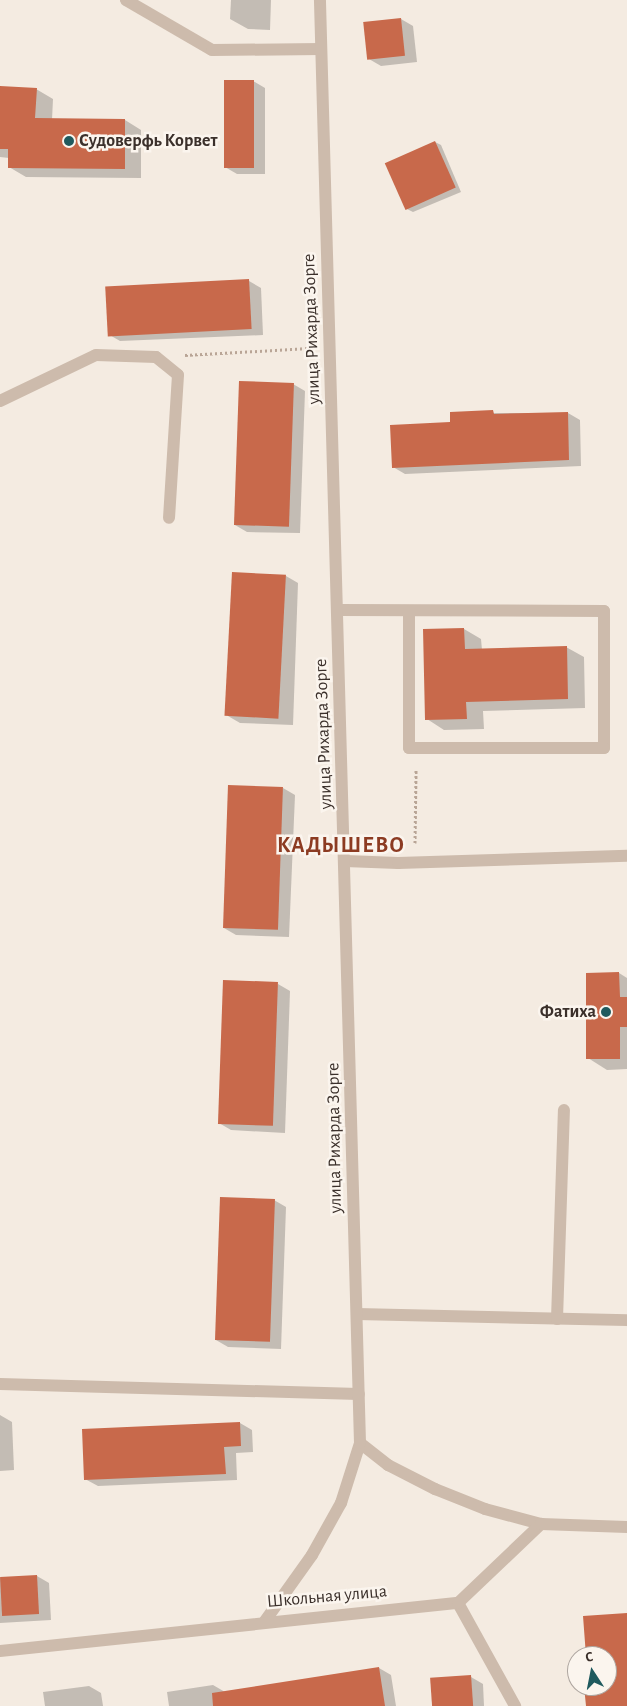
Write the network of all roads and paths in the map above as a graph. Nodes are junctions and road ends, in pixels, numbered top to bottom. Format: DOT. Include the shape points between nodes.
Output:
graph roads {
  1 [pos="126,0"];
  2 [pos="320,0"];
  3 [pos="321,50"];
  4 [pos="330,347"];
  5 [pos="156,356"];
  6 [pos="0,401"];
  7 [pos="169,518"];
  8 [pos="337,610"];
  9 [pos="409,611"];
  10 [pos="417,748"];
  11 [pos="627,856"];
  12 [pos="345,861"];
  13 [pos="398,863"];
  14 [pos="564,1110"];
  15 [pos="357,1314"];
  16 [pos="557,1319"];
  17 [pos="627,1320"];
  18 [pos="0,1384"];
  19 [pos="359,1394"];
  20 [pos="360,1443"];
  21 [pos="541,1524"];
  22 [pos="627,1527"];
  23 [pos="458,1602"];
  24 [pos="265,1621"];
  25 [pos="0,1651"];
  26 [pos="515,1706"];
  1 -- 3 [label="street" via="212,50"];
  2 -- 3 [label="street, улица Рихарда Зорге"];
  3 -- 4 [label="street, улица Рихарда Зорге"];
  4 -- 5 [label="path"];
  4 -- 8 [label="street, улица Рихарда Зорге"];
  5 -- 6 [label="street" via="96,356"];
  5 -- 7 [label="street" via="178,375"];
  8 -- 9 [label="street"];
  8 -- 12 [label="street, улица Рихарда Зорге"];
  9 -- 10 [label="street" via="409,748"];
  9 -- 10 [label="street" via="604,610 604,748"];
  10 -- 13 [label="path" via="415,844"];
  11 -- 13 [label="street"];
  12 -- 13 [label="street"];
  12 -- 15 [label="street, улица Рихарда Зорге"];
  14 -- 16 [label="street"];
  15 -- 16 [label="street"];
  15 -- 19 [label="street, улица Рихарда Зорге"];
  16 -- 17 [label="street"];
  18 -- 19 [label="street"];
  19 -- 20 [label="street, улица Рихарда Зорге"];
  20 -- 21 [label="street" via="388,1465 435,1489 485,1509"];
  20 -- 24 [label="street, улица Рихарда Зорге" via="341,1503 312,1555"];
  21 -- 22 [label="street"];
  21 -- 23 [label="street"];
  23 -- 24 [label="street, Школьная улица"];
  23 -- 26 [label="street"];
  24 -- 25 [label="street, Школьная улица"];
}
